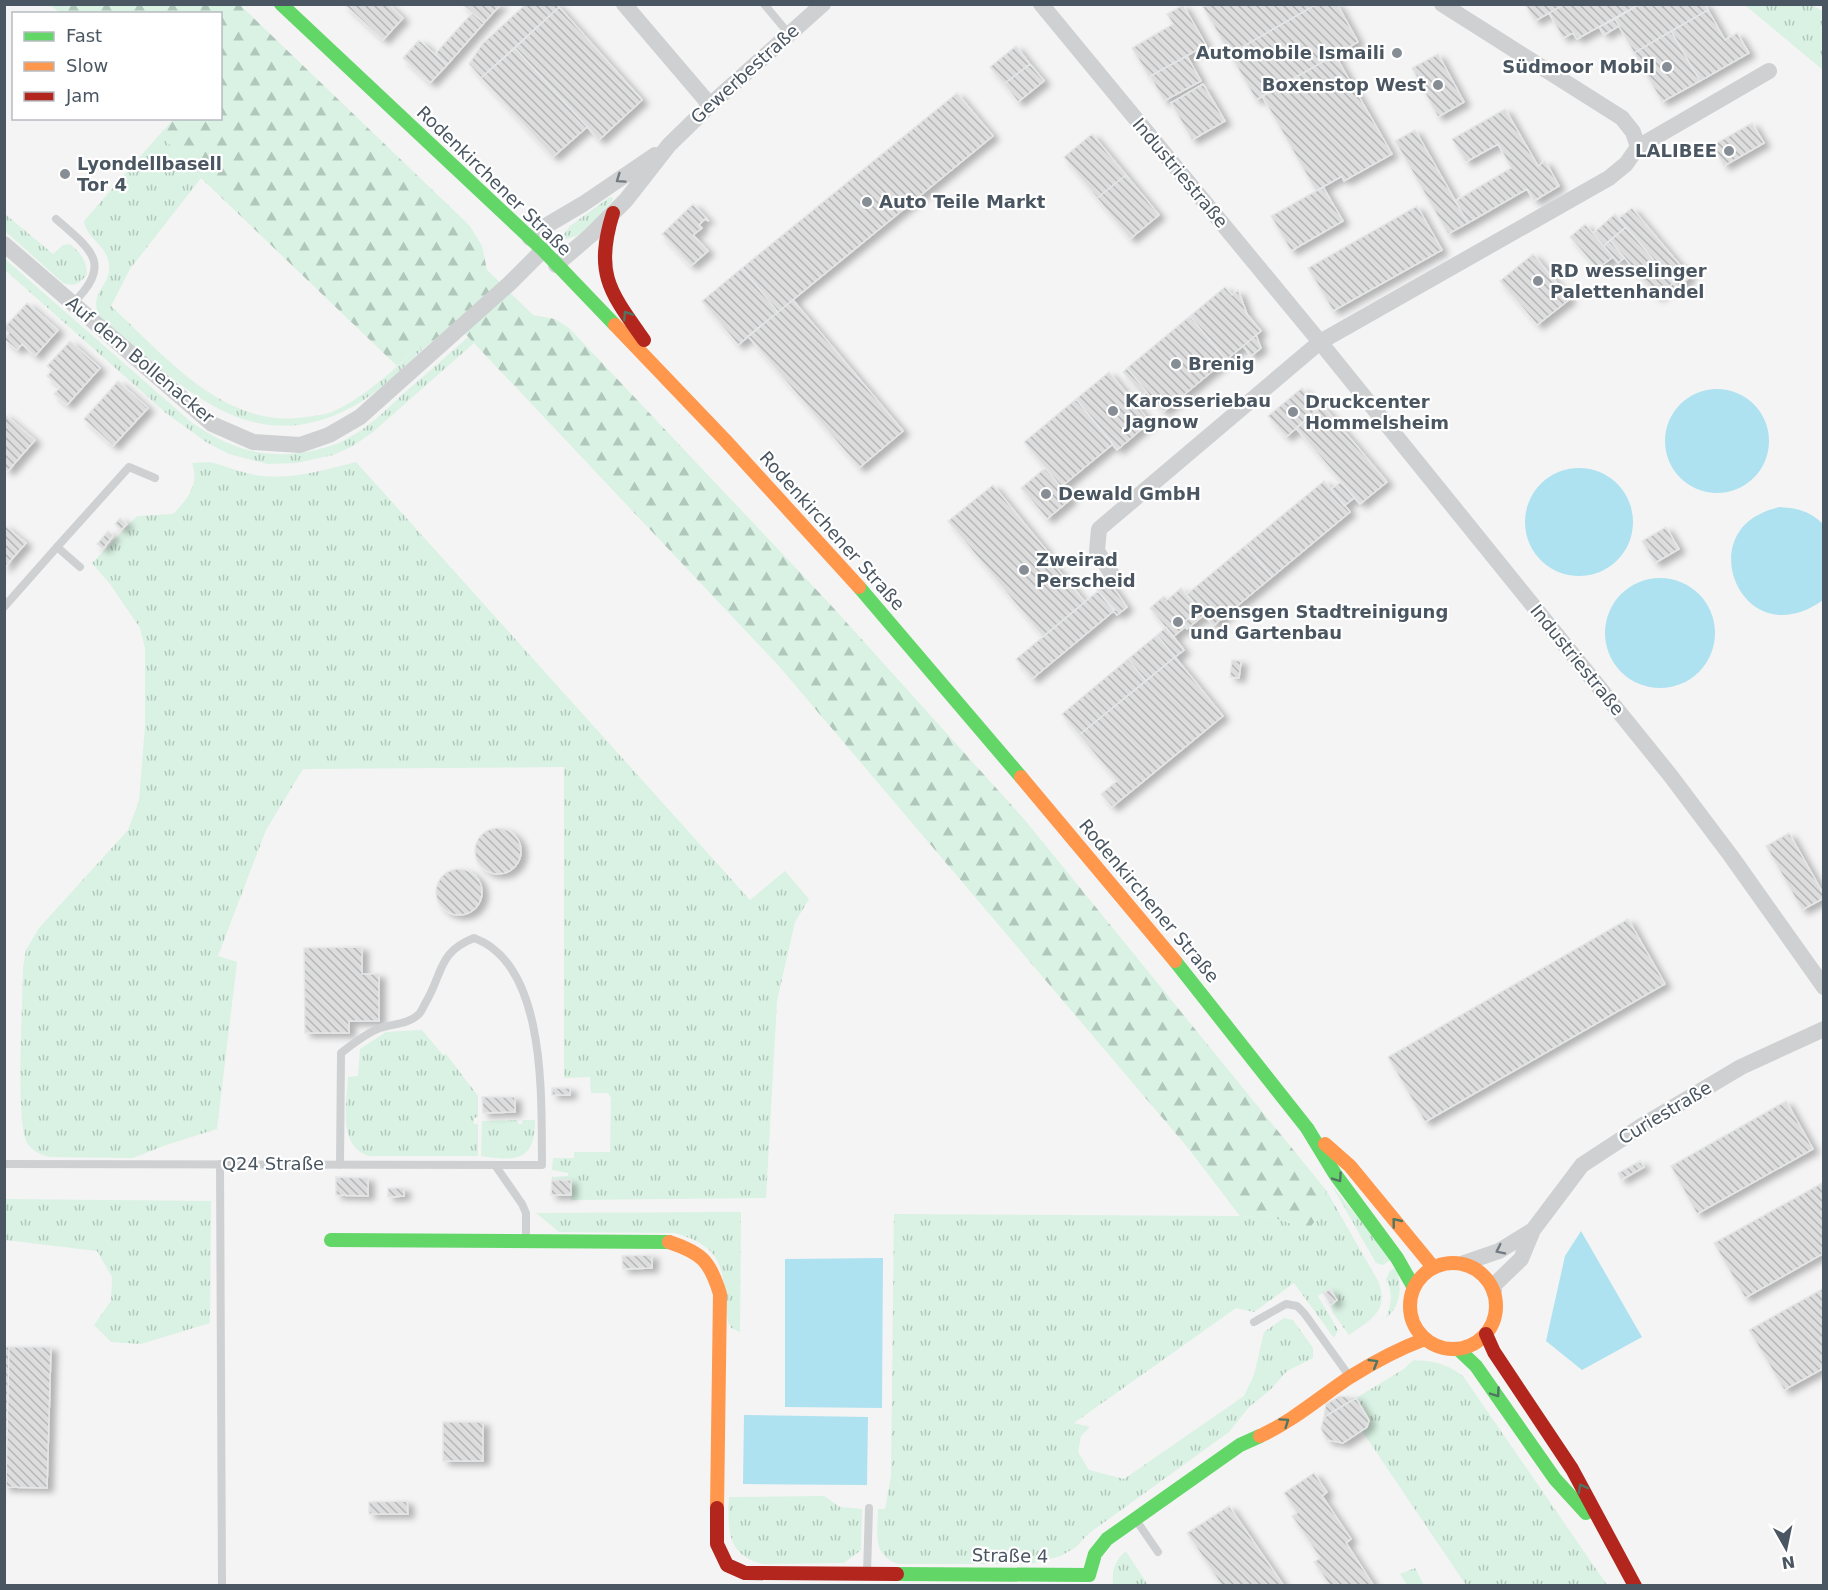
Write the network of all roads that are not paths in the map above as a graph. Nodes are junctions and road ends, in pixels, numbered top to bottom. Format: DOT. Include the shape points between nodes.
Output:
graph roads {
  1 [pos="281,4"];
  2 [pos="624,4"];
  3 [pos="764,4"];
  4 [pos="823,4"];
  5 [pos="1041,4"];
  6 [pos="1442,4"];
  7 [pos="789,34"];
  8 [pos="1769,72"];
  9 [pos="710,105"];
  10 [pos="669,146"];
  11 [pos="1638,147"];
  12 [pos="614,213"];
  13 [pos="56,219"];
  14 [pos="530,238"];
  15 [pos="4,244"];
  16 [pos="543,250"];
  17 [pos="556,265"];
  18 [pos="73,303"];
  19 [pos="1320,342"];
  20 [pos="670,382"];
  21 [pos="155,478"];
  22 [pos="57,547"];
  23 [pos="80,567"];
  24 [pos="1113,576"];
  25 [pos="4,607"];
  26 [pos="1824,987"];
  27 [pos="1824,1029"];
  28 [pos="1307,1128"];
  29 [pos="4,1164"];
  30 [pos="220,1164"];
  31 [pos="340,1165"];
  32 [pos="495,1165"];
  33 [pos="1533,1230"];
  34 [pos="331,1240"];
  35 [pos="526,1241"];
  36 [pos="1464,1263"];
  37 [pos="1433,1267"];
  38 [pos="1413,1286"];
  39 [pos="1494,1291"];
  40 [pos="1254,1322"];
  41 [pos="1486,1334"];
  42 [pos="1425,1339"];
  43 [pos="1458,1349"];
  44 [pos="1351,1377"];
  45 [pos="869,1508"];
  46 [pos="1136,1518"];
  47 [pos="1609,1540"];
  48 [pos="1158,1552"];
  49 [pos="867,1573"];
  50 [pos="910,1579"];
  51 [pos="1090,1580"];
  52 [pos="222,1586"];
  53 [pos="1635,1586"];
  1 -- 14 [label="main road, Rodenkirchener Straße"];
  2 -- 9 [label="street"];
  3 -- 7 [label="lane"];
  4 -- 7 [label="street, Gewerbestraße"];
  5 -- 19 [label="street, Industriestraße"];
  6 -- 11 [label="street" via="1622,118"];
  7 -- 9 [label="street, Gewerbestraße"];
  8 -- 11 [label="street"];
  9 -- 10 [label="street, Gewerbestraße"];
  10 -- 12 [label="street, Gewerbestraße"];
  10 -- 14 [label="street, Gewerbestraße, one-way"];
  11 -- 19 [label="street" via="1609,178"];
  12 -- 17 [label="street, Gewerbestraße"];
  20 -- 12 [label="main road, one-way" via="607,282 604,255"];
  13 -- 18 [label="lane" via="88,246 95,260 87,290"];
  14 -- 16 [label="main road, Rodenkirchener Straße"];
  15 -- 18 [label="street, Auf dem Bollenacker"];
  16 -- 17 [label="main road, Rodenkirchener Straße"];
  16 -- 18 [label="street, Auf dem Bollenacker" via="360,417 329,435 300,445 253,442 212,424"];
  17 -- 20 [label="main road, Rodenkirchener Straße"];
  19 -- 24 [label="street" via="1099,529 1097,551"];
  19 -- 26 [label="street, Industriestraße" via="1670,775"];
  20 -- 28 [label="main road, Rodenkirchener Straße" via="888,620 1201,991"];
  21 -- 22 [label="lane" via="129,467"];
  22 -- 23 [label="lane"];
  22 -- 25 [label="lane"];
  27 -- 33 [label="street, Curiestraße" via="1741,1067 1582,1166"];
  37 -- 28 [label="main road, Rodenkirchener Straße, one-way" via="1350,1166"];
  28 -- 38 [label="main road, Rodenkirchener Straße, one-way"];
  29 -- 30 [label="lane, Q24 Straße"];
  30 -- 31 [label="lane, Q24 Straße"];
  30 -- 52 [label="lane"];
  31 -- 32 [label="lane, Q24 Straße"];
  31 -- 32 [label="lane, Q24 Straße" via="341,1053 378,1028 402,1023 418,1014 448,953 474,938 503,957 520,983 536,1033 542,1165"];
  32 -- 35 [label="lane" via="526,1213"];
  33 -- 36 [label="street, Curiestraße, one-way" via="1499,1251"];
  33 -- 39 [label="street, Curiestraße" via="1521,1258 1493,1286"];
  34 -- 35 [label="main road"];
  35 -- 49 [label="main road, Straße 4" via="670,1242 698,1254 713,1270 720,1294 717,1544 727,1565 745,1573"];
  36 -- 37 [label="main road"];
  36 -- 39 [label="main road" via="1479,1270"];
  37 -- 38 [label="main road"];
  38 -- 42 [label="main road" via="1409,1305 1413,1325"];
  39 -- 41 [label="main road" via="1495,1318"];
  40 -- 44 [label="lane" via="1286,1304 1297,1306"];
  41 -- 43 [label="main road" via="1474,1344"];
  47 -- 41 [label="main road, one-way" via="1572,1469"];
  42 -- 43 [label="main road" via="1442,1348"];
  44 -- 42 [label="main road, Straße 4, one-way" via="1398,1349"];
  43 -- 47 [label="main road, one-way" via="1476,1366 1555,1479"];
  46 -- 44 [label="main road, Straße 4, one-way" via="1240,1444 1277,1428"];
  45 -- 49 [label="lane"];
  46 -- 48 [label="lane"];
  46 -- 51 [label="main road, Straße 4" via="1107,1539 1095,1554"];
  47 -- 53 [label="main road"];
  49 -- 50 [label="main road, Straße 4"];
  50 -- 51 [label="main road, Straße 4"];
}
